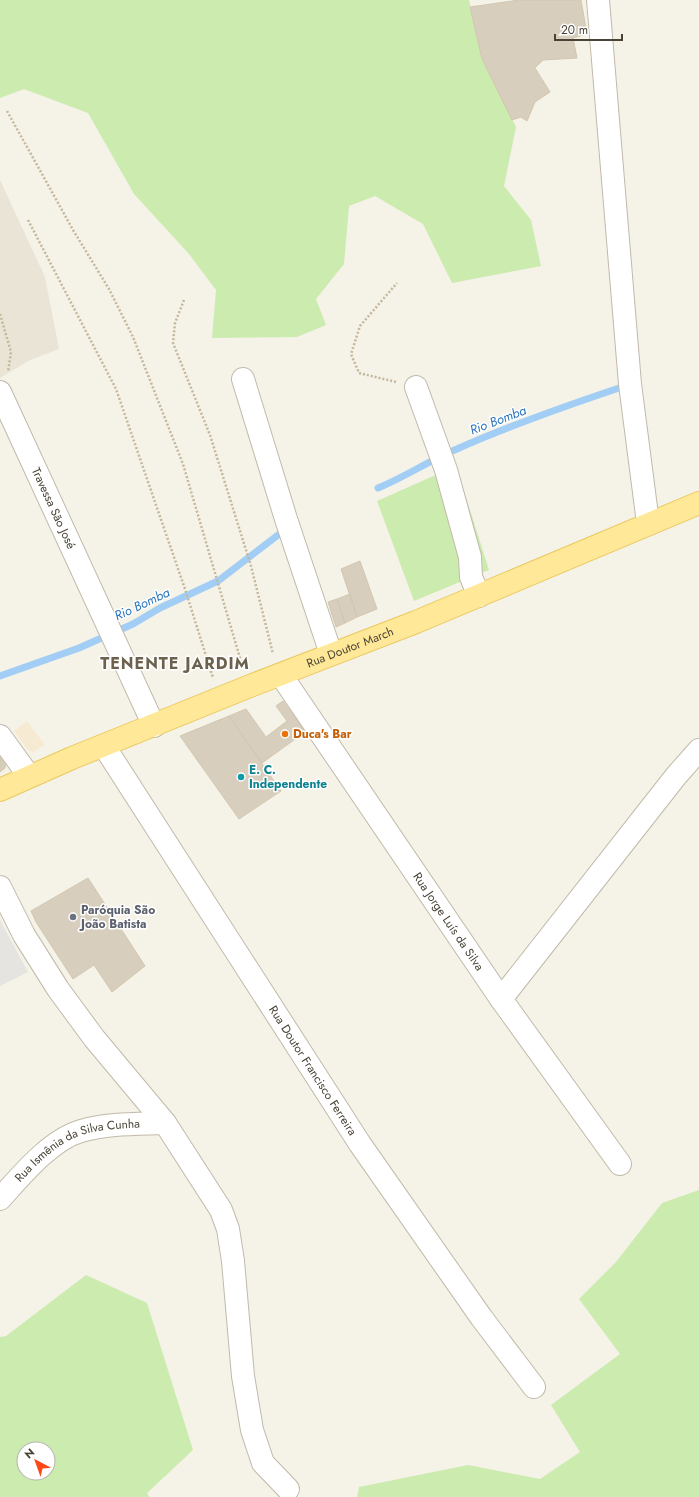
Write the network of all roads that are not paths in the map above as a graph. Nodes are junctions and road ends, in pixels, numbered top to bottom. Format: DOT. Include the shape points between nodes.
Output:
graph roads {
  1 [pos="598,0"];
  2 [pos="243,378"];
  3 [pos="3,383"];
  4 [pos="416,387"];
  5 [pos="699,503"];
  6 [pos="648,523"];
  7 [pos="479,596"];
  8 [pos="331,654"];
  9 [pos="281,675"];
  10 [pos="154,726"];
  11 [pos="0,736"];
  12 [pos="104,746"];
  13 [pos="699,750"];
  14 [pos="29,776"];
  15 [pos="0,790"];
  16 [pos="0,887"];
  17 [pos="501,999"];
  18 [pos="165,1123"];
  19 [pos="620,1164"];
  20 [pos="0,1199"];
  21 [pos="534,1387"];
  22 [pos="288,1489"];
  1 -- 6 [label="street" via="630,384"];
  2 -- 8 [label="street"];
  3 -- 10 [label="street, Travessa São José"];
  4 -- 7 [label="street" via="446,470 470,557 471,577"];
  5 -- 6 [label="main road, Rua Doutor March"];
  6 -- 7 [label="main road, Rua Doutor March"];
  7 -- 8 [label="main road, Rua Doutor March"];
  8 -- 9 [label="main road, Rua Doutor March"];
  9 -- 10 [label="main road, Rua Doutor March"];
  9 -- 17 [label="street, Rua Jorge Luís da Silva"];
  10 -- 12 [label="main road, Rua Doutor March"];
  11 -- 14 [label="street"];
  12 -- 14 [label="main road, Rua Doutor March"];
  12 -- 21 [label="street, Rua Doutor Francisco Ferreira" via="360,1144"];
  13 -- 17 [label="street"];
  14 -- 15 [label="main road, Rua Doutor March"];
  16 -- 18 [label="street" via="24,935 58,989 94,1038"];
  17 -- 19 [label="street, Rua Jorge Luís da Silva"];
  18 -- 20 [label="street, Rua Ismênia da Silva Cunha" via="108,1125 79,1131 47,1150"];
  18 -- 22 [label="street" via="221,1210 228,1229 243,1376 252,1430 263,1463"];
}
